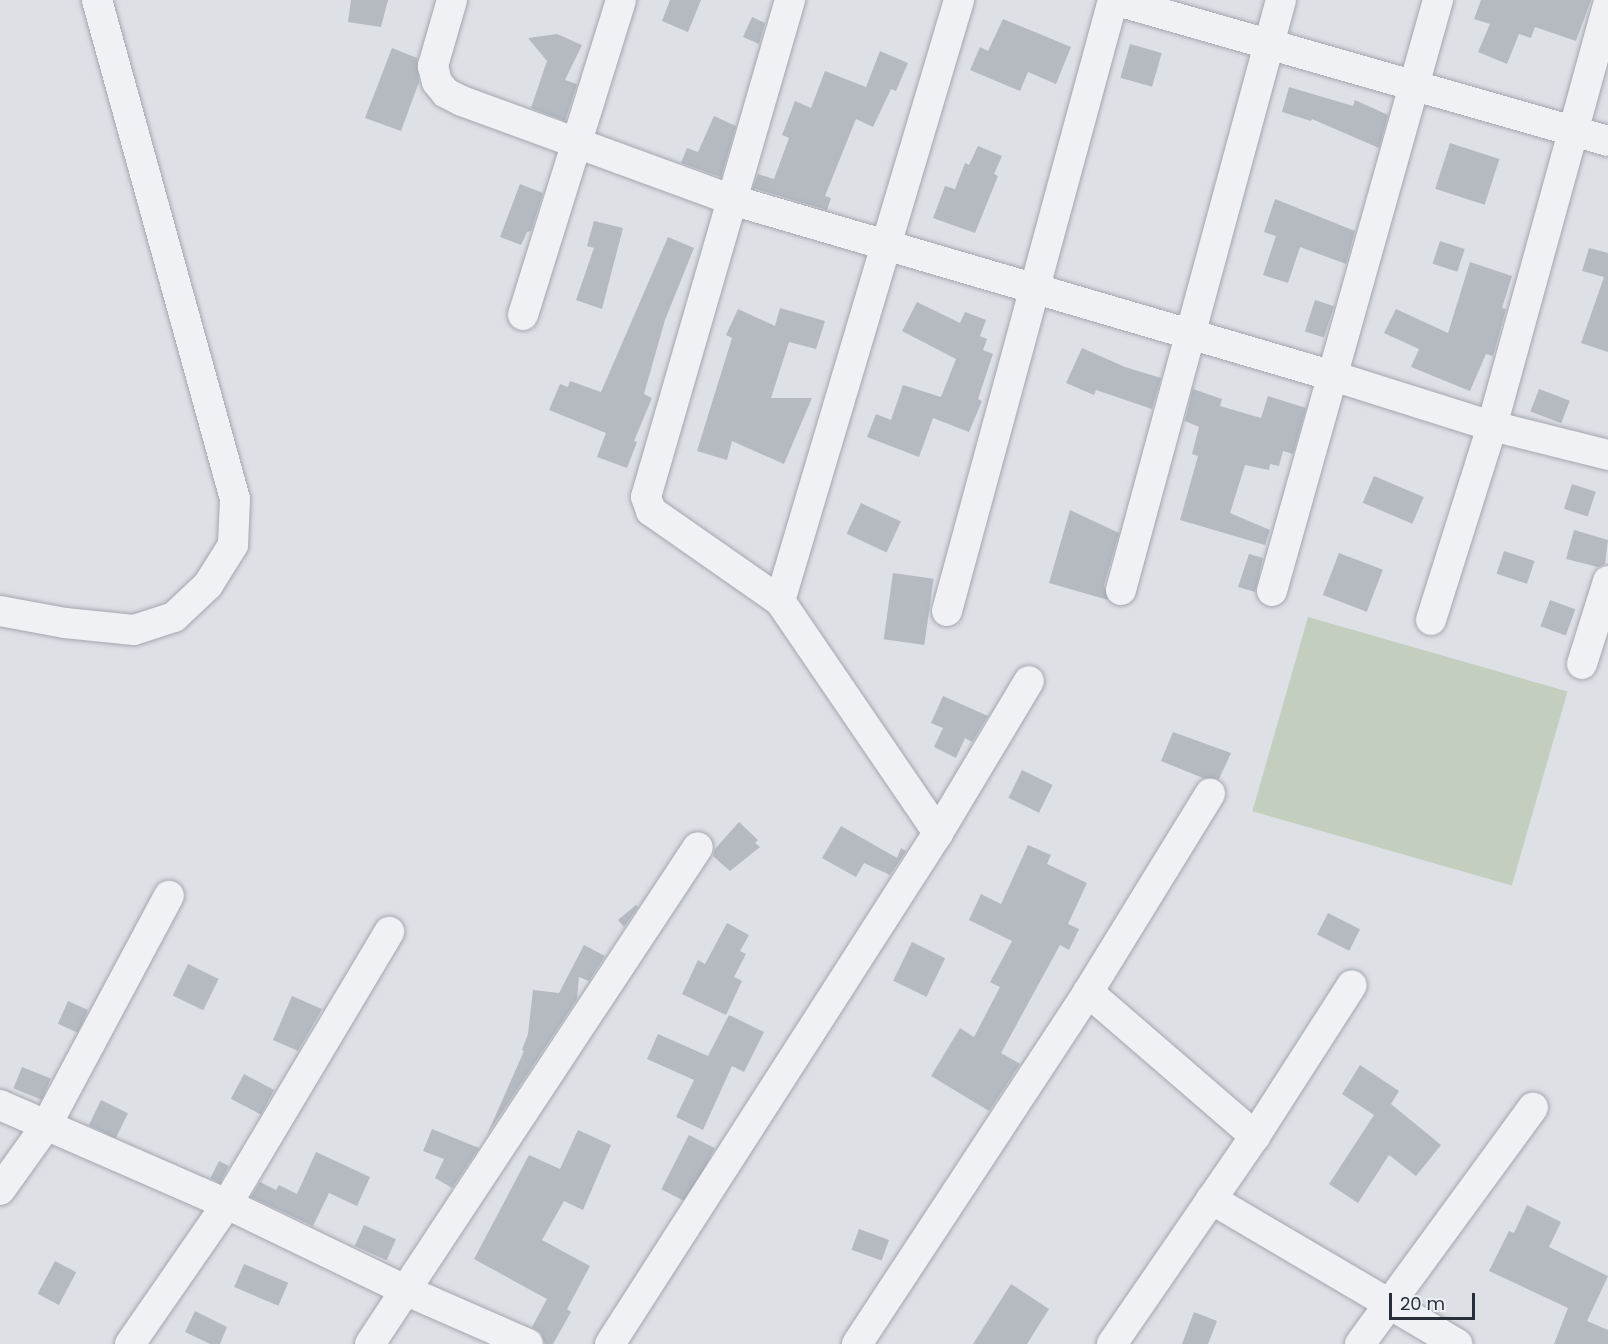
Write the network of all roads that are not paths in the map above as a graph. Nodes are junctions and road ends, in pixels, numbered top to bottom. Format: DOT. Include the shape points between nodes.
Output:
graph roads {
  1 [pos="97,0"];
  2 [pos="452,0"];
  3 [pos="621,0"];
  4 [pos="790,0"];
  5 [pos="959,0"];
  6 [pos="1113,0"];
  7 [pos="1281,0"];
  8 [pos="1438,0"];
  9 [pos="1608,6"];
  10 [pos="1268,44"];
  11 [pos="1412,84"];
  12 [pos="1572,130"];
  13 [pos="1608,141"];
  14 [pos="577,145"];
  15 [pos="732,200"];
  16 [pos="884,247"];
  17 [pos="1035,288"];
  18 [pos="523,315"];
  19 [pos="1189,335"];
  20 [pos="1333,376"];
  21 [pos="1491,426"];
  22 [pos="1608,455"];
  23 [pos="1608,581"];
  24 [pos="1121,590"];
  25 [pos="1272,591"];
  26 [pos="780,601"];
  27 [pos="0,611"];
  28 [pos="947,611"];
  29 [pos="1431,620"];
  30 [pos="1582,664"];
  31 [pos="1029,681"];
  32 [pos="1210,794"];
  33 [pos="938,833"];
  34 [pos="698,847"];
  35 [pos="169,896"];
  36 [pos="389,932"];
  37 [pos="1352,985"];
  38 [pos="1088,992"];
  39 [pos="0,1105"];
  40 [pos="1533,1108"];
  41 [pos="46,1126"];
  42 [pos="1255,1136"];
  43 [pos="0,1190"];
  44 [pos="1211,1199"];
  45 [pos="227,1204"];
  46 [pos="407,1291"];
  47 [pos="1389,1304"];
  48 [pos="130,1344"];
  49 [pos="370,1344"];
  50 [pos="528,1344"];
  51 [pos="610,1344"];
  52 [pos="857,1344"];
  53 [pos="1112,1344"];
  54 [pos="1360,1344"];
  55 [pos="1457,1344"];
  1 -- 27 [label="street" via="235,499 233,545 208,585 174,617 134,630"];
  2 -- 14 [label="street" via="433,66 437,82 446,93"];
  3 -- 14 [label="street"];
  4 -- 15 [label="street"];
  5 -- 16 [label="street"];
  6 -- 10 [label="street"];
  6 -- 17 [label="street"];
  7 -- 10 [label="street"];
  8 -- 11 [label="street"];
  9 -- 12 [label="street"];
  10 -- 11 [label="street"];
  10 -- 19 [label="street"];
  11 -- 12 [label="street"];
  11 -- 20 [label="street"];
  12 -- 13 [label="street"];
  12 -- 21 [label="street"];
  14 -- 15 [label="street"];
  14 -- 18 [label="street"];
  15 -- 16 [label="street"];
  15 -- 26 [label="street" via="646,497 651,511"];
  16 -- 17 [label="street"];
  16 -- 26 [label="street"];
  17 -- 19 [label="street"];
  17 -- 28 [label="street"];
  19 -- 20 [label="street"];
  19 -- 24 [label="street"];
  20 -- 21 [label="street"];
  20 -- 25 [label="street"];
  21 -- 22 [label="street"];
  21 -- 29 [label="street"];
  23 -- 30 [label="street"];
  26 -- 33 [label="street"];
  31 -- 33 [label="street"];
  32 -- 38 [label="street"];
  33 -- 51 [label="street"];
  34 -- 46 [label="street"];
  35 -- 41 [label="street"];
  36 -- 45 [label="street"];
  37 -- 42 [label="street"];
  38 -- 42 [label="street"];
  38 -- 52 [label="street"];
  39 -- 41 [label="street"];
  40 -- 47 [label="street"];
  41 -- 43 [label="street"];
  41 -- 45 [label="street"];
  42 -- 44 [label="street"];
  44 -- 47 [label="street"];
  44 -- 53 [label="street"];
  45 -- 46 [label="street"];
  45 -- 48 [label="street"];
  46 -- 49 [label="street"];
  46 -- 50 [label="street"];
  47 -- 54 [label="street"];
  47 -- 55 [label="street"];
}
